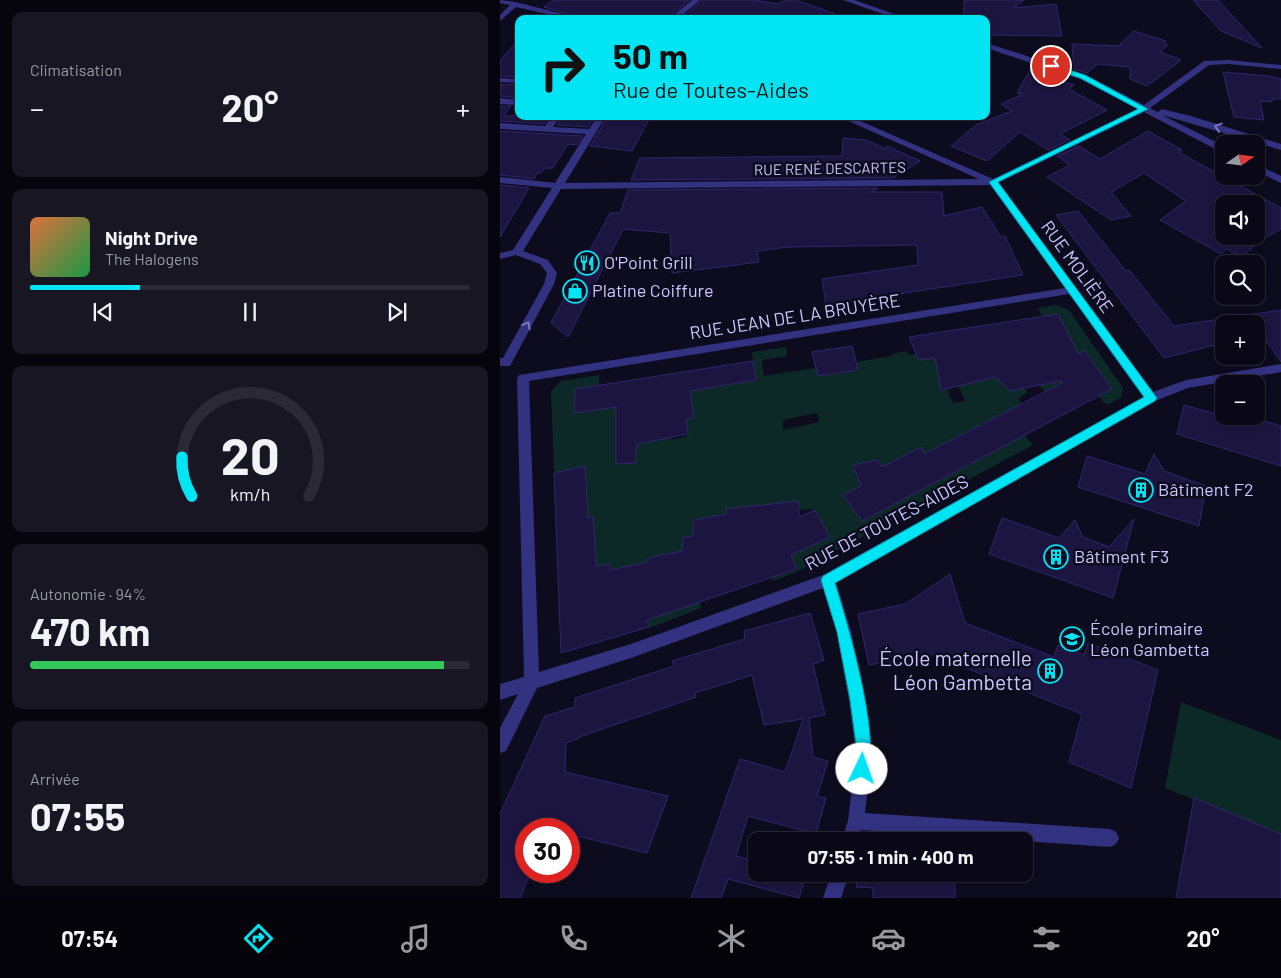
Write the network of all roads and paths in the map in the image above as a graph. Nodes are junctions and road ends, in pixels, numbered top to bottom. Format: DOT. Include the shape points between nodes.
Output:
graph roads {
  1 [pos="696,0"];
  2 [pos="847,0"];
  3 [pos="500,1"];
  4 [pos="515,4"];
  5 [pos="563,15"];
  6 [pos="678,15"];
  7 [pos="893,15"];
  8 [pos="500,20"];
  9 [pos="990,46"];
  10 [pos="1281,67"];
  11 [pos="500,80"];
  12 [pos="515,81"];
  13 [pos="500,101"];
  14 [pos="515,103"];
  15 [pos="1144,109"];
  16 [pos="553,120"];
  17 [pos="600,120"];
  18 [pos="850,120"];
  19 [pos="500,126"];
  20 [pos="547,129"];
  21 [pos="592,132"];
  22 [pos="1215,145"];
  23 [pos="1281,148"];
  24 [pos="1265,172"];
  25 [pos="500,180"];
  26 [pos="1281,180"];
  27 [pos="993,182"];
  28 [pos="558,186"];
  29 [pos="517,252"];
  30 [pos="500,256"];
  31 [pos="1073,290"];
  32 [pos="503,363"];
  33 [pos="1281,368"];
  34 [pos="524,378"];
  35 [pos="1151,398"];
  36 [pos="828,580"];
  37 [pos="532,682"];
  38 [pos="500,692"];
  39 [pos="500,745"];
  40 [pos="856,821"];
  41 [pos="852,832"];
  42 [pos="1110,838"];
  43 [pos="837,882"];
  44 [pos="832,898"];
  1 -- 6 [label="street"];
  2 -- 7 [label="street"];
  3 -- 4 [label="street"];
  4 -- 5 [label="street"];
  4 -- 8 [label="street"];
  9 -- 15 [label="street" via="1083,77"];
  10 -- 15 [label="street, RUE RENÉ DESCARTES" via="1228,62 1207,64"];
  11 -- 12 [label="street"];
  13 -- 14 [label="street"];
  15 -- 22 [label="street"];
  23 -- 15 [label="street, one-way" via="1188,118"];
  15 -- 27 [label="street, RUE RENÉ DESCARTES"];
  16 -- 20 [label="street"];
  17 -- 21 [label="street"];
  18 -- 27 [label="street"];
  19 -- 20 [label="street"];
  20 -- 21 [label="street"];
  21 -- 28 [label="street"];
  24 -- 26 [label="street"];
  25 -- 28 [label="street, RUE RENÉ DESCARTES"];
  27 -- 28 [label="street, RUE RENÉ DESCARTES"];
  27 -- 31 [label="street, RUE MOLIÈRE"];
  28 -- 29 [label="street"];
  29 -- 30 [label="street"];
  32 -- 29 [label="street, one-way" via="549,284 552,273 544,262"];
  31 -- 34 [label="street, RUE JEAN DE LA BRUYÈRE"];
  31 -- 35 [label="street, RUE MOLIÈRE"];
  32 -- 34 [label="street"];
  33 -- 35 [label="street, RUE DE TOUTES-AIDES" via="1186,384"];
  34 -- 37 [label="street"];
  35 -- 36 [label="street, RUE DE TOUTES-AIDES"];
  36 -- 37 [label="street, RUE DE TOUTES-AIDES" via="631,651"];
  36 -- 40 [label="street" via="844,632 864,752"];
  37 -- 38 [label="street, RUE DE TOUTES-AIDES"];
  37 -- 39 [label="street"];
  40 -- 41 [label="street"];
  40 -- 42 [label="street"];
  43 -- 44 [label="street"];
}
